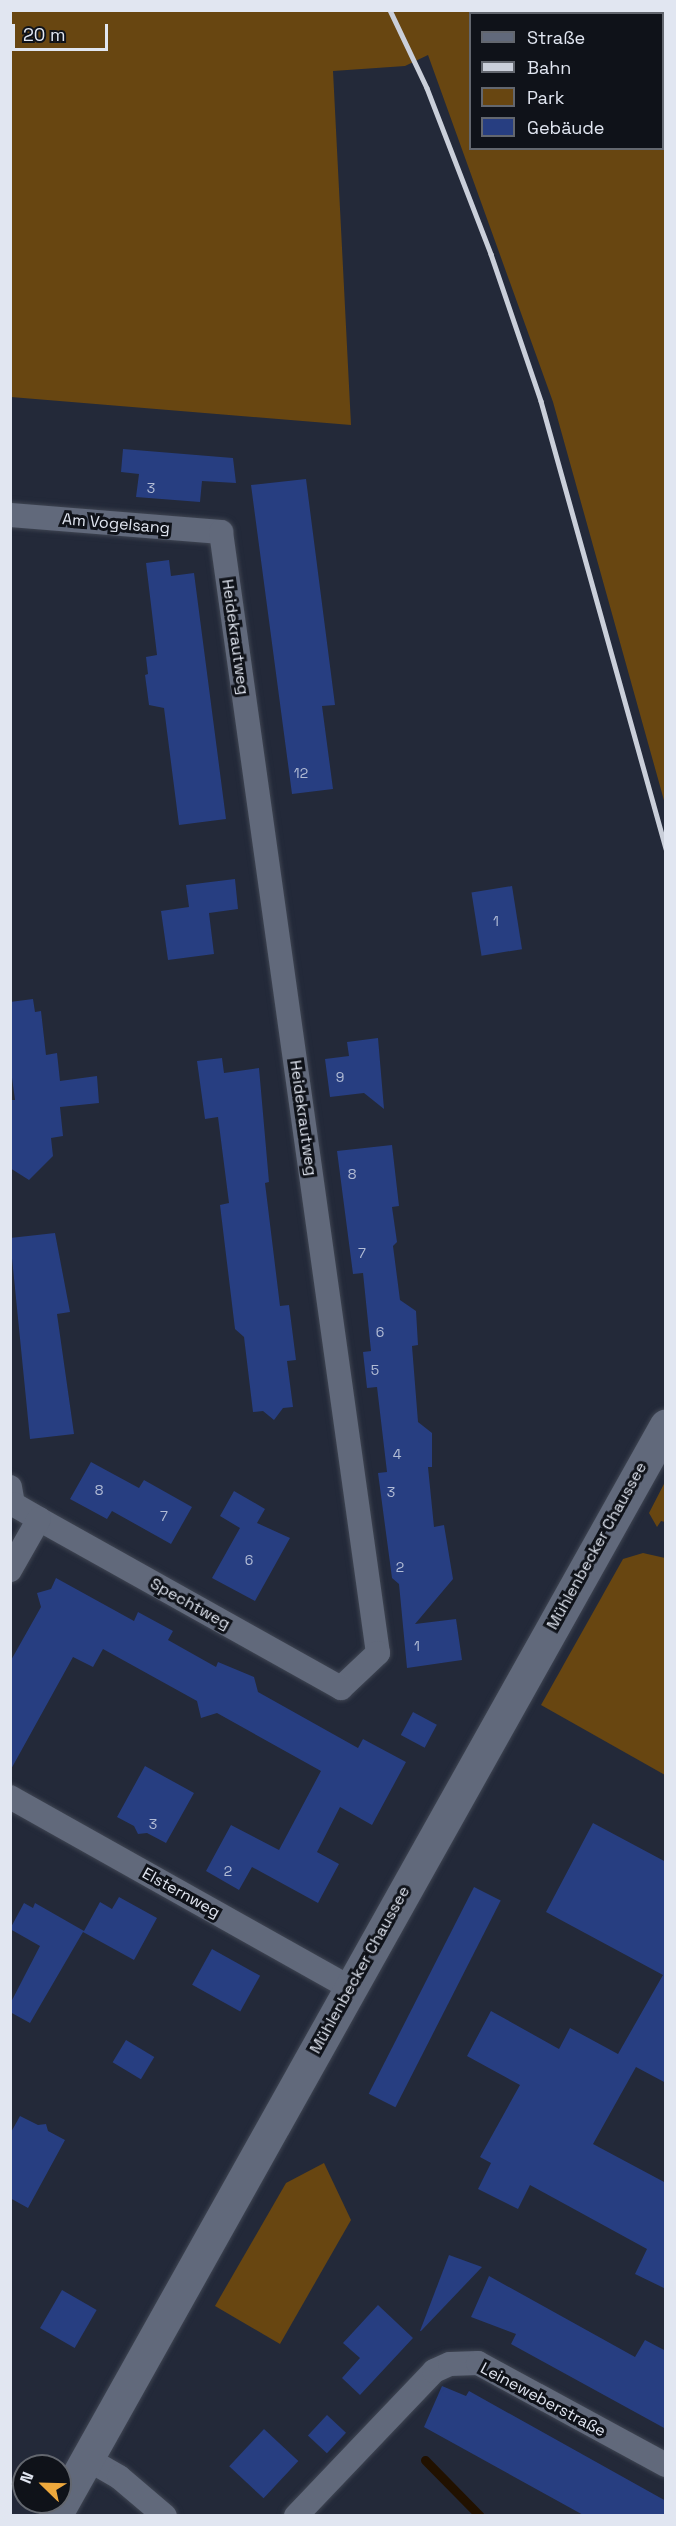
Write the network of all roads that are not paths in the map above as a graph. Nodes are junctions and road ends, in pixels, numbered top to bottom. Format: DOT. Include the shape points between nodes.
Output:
graph roads {
  1 [pos="10,515"];
  2 [pos="221,532"];
  3 [pos="666,1425"];
  4 [pos="10,1487"];
  5 [pos="39,1519"];
  6 [pos="10,1570"];
  7 [pos="341,1688"];
  8 [pos="10,1797"];
  9 [pos="351,1988"];
  10 [pos="86,2458"];
  11 [pos="666,2465"];
  12 [pos="55,2516"];
  13 [pos="165,2516"];
  14 [pos="296,2516"];
  1 -- 2 [label="street, Am Vogelsang"];
  2 -- 7 [label="street, Heidekrautweg" via="378,1653"];
  3 -- 9 [label="main road, Mühlenbecker Chaussee"];
  4 -- 5 [label="street, Spechtweg" via="13,1504"];
  5 -- 6 [label="street"];
  5 -- 7 [label="street, Spechtweg"];
  8 -- 9 [label="street, Elsternweg"];
  9 -- 10 [label="main road, Mühlenbecker Chaussee"];
  10 -- 12 [label="main road, Mühlenbecker Chaussee"];
  10 -- 13 [label="street" via="119,2477"];
  11 -- 14 [label="street, Leineweberstraße" via="478,2363 450,2364 434,2370"];
}
